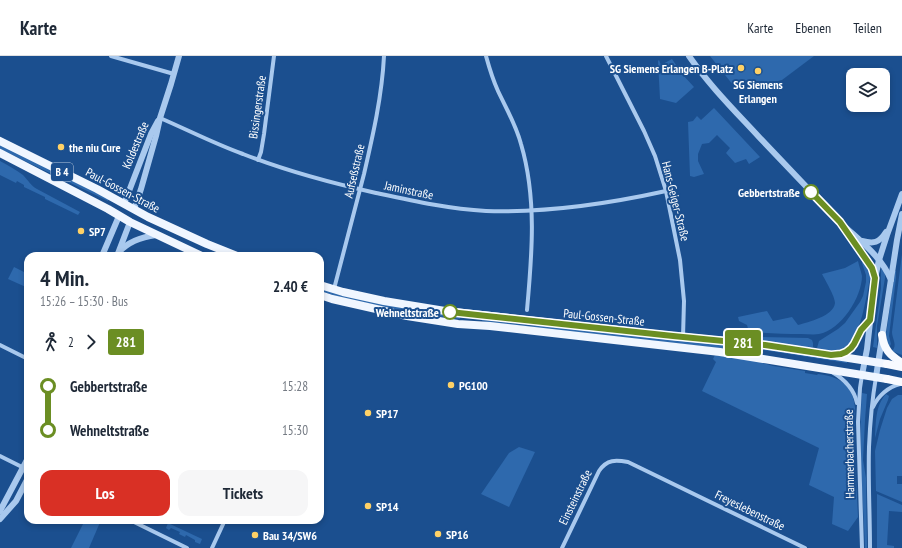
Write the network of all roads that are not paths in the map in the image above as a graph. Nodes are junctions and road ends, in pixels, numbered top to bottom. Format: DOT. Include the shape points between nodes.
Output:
graph roads {
  1 [pos="111,56"];
  2 [pos="179,56"];
  3 [pos="274,56"];
  4 [pos="384,56"];
  5 [pos="486,56"];
  6 [pos="606,56"];
  7 [pos="689,56"];
  8 [pos="174,74"];
  9 [pos="160,118"];
  10 [pos="0,141"];
  11 [pos="0,153"];
  12 [pos="258,160"];
  13 [pos="360,189"];
  14 [pos="666,191"];
  15 [pos="902,194"];
  16 [pos="124,204"];
  17 [pos="134,210"];
  18 [pos="532,210"];
  19 [pos="902,214"];
  20 [pos="119,216"];
  21 [pos="130,222"];
  22 [pos="840,222"];
  23 [pos="889,228"];
  24 [pos="157,235"];
  25 [pos="861,241"];
  26 [pos="104,252"];
  27 [pos="119,252"];
  28 [pos="119,252"];
  29 [pos="193,252"];
  30 [pos="217,252"];
  31 [pos="879,260"];
  32 [pos="875,278"];
  33 [pos="891,280"];
  34 [pos="324,286"];
  35 [pos="334,290"];
  36 [pos="324,296"];
  37 [pos="527,310"];
  38 [pos="450,312"];
  39 [pos="870,320"];
  40 [pos="448,323"];
  41 [pos="882,336"];
  42 [pos="683,337"];
  43 [pos="0,345"];
  44 [pos="831,355"];
  45 [pos="24,357"];
  46 [pos="865,360"];
  47 [pos="878,363"];
  48 [pos="902,363"];
  49 [pos="887,364"];
  50 [pos="902,367"];
  51 [pos="823,368"];
  52 [pos="862,375"];
  53 [pos="876,377"];
  54 [pos="887,379"];
  55 [pos="902,383"];
  56 [pos="858,407"];
  57 [pos="871,413"];
  58 [pos="0,456"];
  59 [pos="613,462"];
  60 [pos="24,468"];
  61 [pos="24,472"];
  62 [pos="24,486"];
  63 [pos="0,511"];
  64 [pos="0,520"];
  65 [pos="138,524"];
  66 [pos="224,524"];
  67 [pos="187,548"];
  68 [pos="212,548"];
  69 [pos="562,548"];
  70 [pos="805,548"];
  71 [pos="862,548"];
  72 [pos="870,548"];
  1 -- 8 [label="street"];
  2 -- 8 [label="street, Koldestraße"];
  3 -- 12 [label="street, Bissingerstraße"];
  4 -- 13 [label="street, Aufseßstraße" via="380,100"];
  5 -- 18 [label="street" via="497,89 521,143"];
  6 -- 14 [label="street, Hans-Geiger-Straße" via="652,150"];
  7 -- 22 [label="street" via="719,94"];
  8 -- 9 [label="street, Koldestraße"];
  9 -- 12 [label="street, Jaminstraße"];
  9 -- 16 [label="street, Koldestraße" via="151,134"];
  9 -- 17 [label="street, Koldestraße"];
  10 -- 16 [label="main road, Paul-Gossen-Straße / B 4"];
  11 -- 20 [label="main road, Paul-Gossen-Straße / B 4"];
  12 -- 13 [label="street, Jaminstraße"];
  13 -- 18 [label="street, Jaminstraße" via="424,204 456,208 486,211"];
  13 -- 35 [label="street, Aufseßstraße"];
  14 -- 18 [label="street, Jaminstraße" via="610,202"];
  14 -- 42 [label="street, Hans-Geiger-Straße" via="680,260 684,301"];
  15 -- 23 [label="street"];
  16 -- 17 [label="main road, Paul-Gossen-Straße / B 4"];
  16 -- 20 [label="main road"];
  17 -- 21 [label="main road, Koldestraße"];
  17 -- 30 [label="main road, Paul-Gossen-Straße / B 4"];
  18 -- 37 [label="street"];
  19 -- 33 [label="street"];
  20 -- 21 [label="main road, Paul-Gossen-Straße / B 4"];
  20 -- 26 [label="street"];
  21 -- 24 [label="main road, Paul-Gossen-Straße / B 4"];
  21 -- 27 [label="street"];
  22 -- 25 [label="street"];
  22 -- 32 [label="street" via="872,268"];
  23 -- 25 [label="street" via="878,242"];
  23 -- 31 [label="street"];
  24 -- 28 [label="street" via="134,240"];
  24 -- 29 [label="main road, Paul-Gossen-Straße / B 4"];
  25 -- 31 [label="street"];
  31 -- 32 [label="street"];
  31 -- 33 [label="street"];
  32 -- 39 [label="street"];
  33 -- 41 [label="street"];
  34 -- 35 [label="main road, Paul-Gossen-Straße"];
  35 -- 38 [label="main road, Paul-Gossen-Straße"];
  36 -- 40 [label="main road, Paul-Gossen-Straße"];
  38 -- 40 [label="main road" via="454,316"];
  38 -- 42 [label="main road, Paul-Gossen-Straße"];
  39 -- 44 [label="street" via="851,348 841,354"];
  39 -- 46 [label="street, Hammerbacherstraße"];
  40 -- 51 [label="main road, Paul-Gossen-Straße" via="690,348"];
  41 -- 47 [label="street"];
  41 -- 48 [label="highway" via="886,349"];
  42 -- 44 [label="main road, Paul-Gossen-Straße"];
  43 -- 45 [label="street"];
  44 -- 46 [label="main road, Paul-Gossen-Straße"];
  46 -- 47 [label="main road, Paul-Gossen-Straße"];
  46 -- 52 [label="street, Hammerbacherstraße"];
  47 -- 49 [label="main road, Paul-Gossen-Straße"];
  47 -- 53 [label="street"];
  49 -- 50 [label="highway"];
  51 -- 52 [label="main road, Paul-Gossen-Straße"];
  51 -- 56 [label="street, Paul-Gossen-Straße" via="847,384 856,396"];
  52 -- 53 [label="main road, Paul-Gossen-Straße"];
  52 -- 56 [label="street, Hammerbacherstraße"];
  53 -- 54 [label="main road, Paul-Gossen-Straße"];
  53 -- 57 [label="street, Hammerbacherstraße"];
  54 -- 55 [label="highway"];
  55 -- 57 [label="street, Hammerbacherstraße" via="886,390 879,397"];
  56 -- 71 [label="street, Hammerbacherstraße"];
  57 -- 72 [label="street, Hammerbacherstraße"];
  58 -- 60 [label="street"];
  59 -- 69 [label="street, Einsteinstraße" via="605,464 599,471"];
  59 -- 70 [label="street, Freyeslebenstraße" via="628,462"];
  61 -- 63 [label="street"];
  62 -- 64 [label="street" via="16,501"];
  65 -- 67 [label="street"];
  66 -- 68 [label="street"];
}
